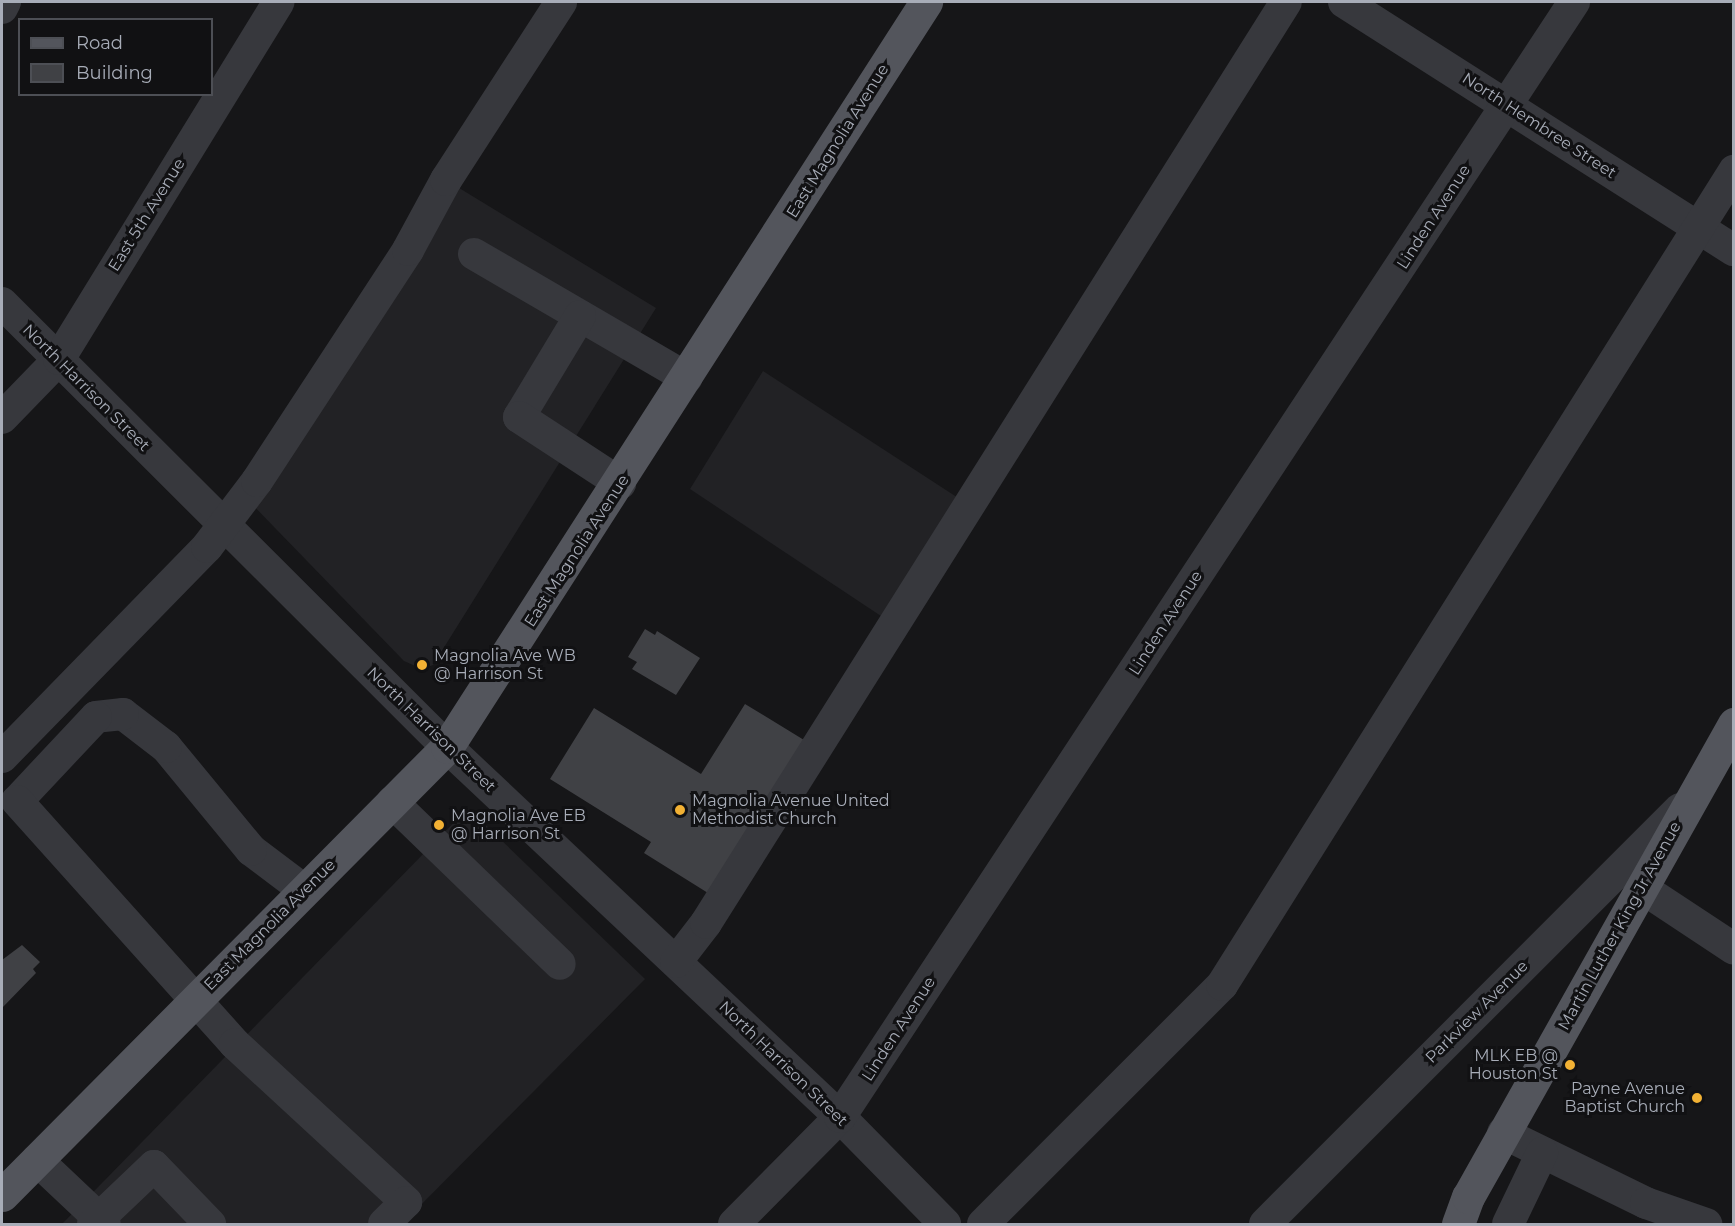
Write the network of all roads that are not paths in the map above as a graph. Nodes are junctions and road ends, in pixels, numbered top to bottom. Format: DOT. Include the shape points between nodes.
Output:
graph roads {
  1 [pos="5,2"];
  2 [pos="279,2"];
  3 [pos="561,2"];
  4 [pos="926,2"];
  5 [pos="1286,2"];
  6 [pos="1344,2"];
  7 [pos="1574,2"];
  8 [pos="2,8"];
  9 [pos="1508,106"];
  10 [pos="1734,171"];
  11 [pos="1698,227"];
  12 [pos="1734,250"];
  13 [pos="474,254"];
  14 [pos="2,303"];
  15 [pos="580,316"];
  16 [pos="59,359"];
  17 [pos="687,378"];
  18 [pos="2,418"];
  19 [pos="620,483"];
  20 [pos="224,524"];
  21 [pos="1734,724"];
  22 [pos="447,747"];
  23 [pos="2,757"];
  24 [pos="1689,800"];
  25 [pos="392,802"];
  26 [pos="1641,888"];
  27 [pos="304,890"];
  28 [pos="1734,949"];
  29 [pos="676,963"];
  30 [pos="560,964"];
  31 [pos="195,1000"];
  32 [pos="840,1117"];
  33 [pos="1503,1133"];
  34 [pos="1542,1154"];
  35 [pos="37,1160"];
  36 [pos="2,1195"];
  37 [pos="99,1223"];
  38 [pos="210,1224"];
  39 [pos="384,1224"];
  40 [pos="734,1224"];
  41 [pos="945,1224"];
  42 [pos="983,1224"];
  43 [pos="1265,1224"];
  44 [pos="1458,1224"];
  45 [pos="1508,1224"];
  46 [pos="1706,1224"];
  1 -- 8 [label="street"];
  2 -- 16 [label="street, East 5th Avenue"];
  3 -- 20 [label="street" via="446,180 408,250 257,481"];
  4 -- 17 [label="main road, East Magnolia Avenue"];
  5 -- 29 [label="street" via="712,913"];
  6 -- 9 [label="street, North Hembree Street"];
  7 -- 9 [label="street, Linden Avenue"];
  9 -- 11 [label="street, North Hembree Street"];
  9 -- 32 [label="street, Linden Avenue"];
  10 -- 11 [label="street"];
  11 -- 12 [label="street, North Hembree Street"];
  11 -- 42 [label="street" via="1222,985"];
  13 -- 15 [label="street"];
  14 -- 16 [label="street, North Harrison Street"];
  15 -- 17 [label="street"];
  15 -- 19 [label="street" via="519,417"];
  16 -- 18 [label="street, East 5th Avenue"];
  16 -- 20 [label="street, North Harrison Street"];
  17 -- 19 [label="main road, East Magnolia Avenue"];
  19 -- 22 [label="main road, East Magnolia Avenue"];
  20 -- 22 [label="street, North Harrison Street"];
  20 -- 23 [label="street"];
  21 -- 24 [label="main road, Martin Luther King Jr Avenue"];
  22 -- 25 [label="main road, East Magnolia Avenue"];
  22 -- 29 [label="street, North Harrison Street"];
  24 -- 26 [label="main road, Martin Luther King Jr Avenue"];
  24 -- 43 [label="street, Parkview Avenue"];
  25 -- 27 [label="main road, East Magnolia Avenue"];
  25 -- 30 [label="street"];
  26 -- 28 [label="street"];
  26 -- 33 [label="main road, Martin Luther King Jr Avenue"];
  27 -- 31 [label="main road, East Magnolia Avenue"];
  27 -- 31 [label="street" via="251,850 166,747 123,714 96,717 17,801"];
  29 -- 32 [label="street, North Harrison Street"];
  31 -- 35 [label="main road, East Magnolia Avenue"];
  31 -- 39 [label="street" via="235,1044 406,1202"];
  32 -- 40 [label="street, Linden Avenue"];
  32 -- 41 [label="street, North Harrison Street"];
  33 -- 34 [label="street"];
  33 -- 44 [label="main road, Martin Luther King Jr Avenue"];
  34 -- 45 [label="street"];
  34 -- 46 [label="street" via="1646,1203"];
  35 -- 36 [label="main road, East Magnolia Avenue"];
  35 -- 37 [label="street"];
  37 -- 38 [label="street" via="154,1166"];
}
